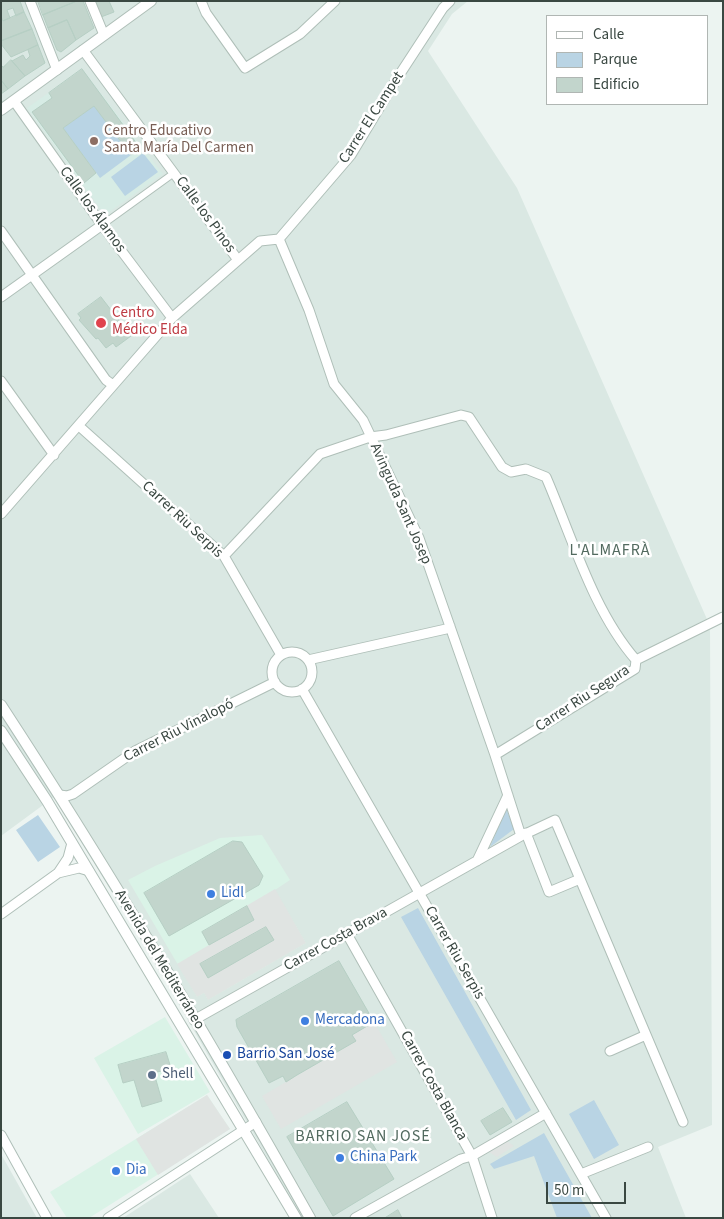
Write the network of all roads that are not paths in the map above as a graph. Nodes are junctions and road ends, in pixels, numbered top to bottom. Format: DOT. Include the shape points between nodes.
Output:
graph roads {
  1 [pos="30,1"];
  2 [pos="90,1"];
  3 [pos="201,1"];
  4 [pos="335,1"];
  5 [pos="450,1"];
  6 [pos="147,2"];
  7 [pos="104,35"];
  8 [pos="83,50"];
  9 [pos="56,70"];
  10 [pos="14,101"];
  11 [pos="1,110"];
  12 [pos="174,173"];
  13 [pos="102,225"];
  14 [pos="1,231"];
  15 [pos="278,238"];
  16 [pos="238,260"];
  17 [pos="32,275"];
  18 [pos="1,297"];
  19 [pos="172,318"];
  20 [pos="1,381"];
  21 [pos="113,385"];
  22 [pos="79,426"];
  23 [pos="370,437"];
  24 [pos="54,455"];
  25 [pos="1,514"];
  26 [pos="224,556"];
  27 [pos="723,616"];
  28 [pos="450,626"];
  29 [pos="281,655"];
  30 [pos="308,660"];
  31 [pos="636,660"];
  32 [pos="275,682"];
  33 [pos="302,689"];
  34 [pos="1,705"];
  35 [pos="1,731"];
  36 [pos="495,755"];
  37 [pos="60,795"];
  38 [pos="508,795"];
  39 [pos="524,835"];
  40 [pos="72,843"];
  41 [pos="477,861"];
  42 [pos="89,871"];
  43 [pos="58,873"];
  44 [pos="580,880"];
  45 [pos="420,893"];
  46 [pos="1,914"];
  47 [pos="347,934"];
  48 [pos="194,1020"];
  49 [pos="646,1035"];
  50 [pos="610,1051"];
  51 [pos="546,1113"];
  52 [pos="256,1122"];
  53 [pos="683,1122"];
  54 [pos="244,1130"];
  55 [pos="1,1135"];
  56 [pos="648,1147"];
  57 [pos="472,1156"];
  58 [pos="581,1174"];
  59 [pos="47,1218"];
  60 [pos="108,1218"];
  61 [pos="296,1218"];
  62 [pos="310,1218"];
  63 [pos="355,1218"];
  64 [pos="492,1218"];
  65 [pos="606,1218"];
  1 -- 9 [label="street"];
  2 -- 7 [label="street"];
  3 -- 4 [label="street" via="245,68 300,34"];
  5 -- 15 [label="street, Carrer El Campet" via="351,155"];
  6 -- 7 [label="street"];
  7 -- 8 [label="street"];
  8 -- 9 [label="street"];
  8 -- 12 [label="street, Calle los Pinos"];
  9 -- 10 [label="street"];
  10 -- 11 [label="street"];
  10 -- 13 [label="street, Calle los Álamos"];
  12 -- 13 [label="street"];
  12 -- 16 [label="street, Calle los Pinos"];
  13 -- 17 [label="street"];
  13 -- 19 [label="street, Calle los Álamos"];
  14 -- 17 [label="street"];
  15 -- 16 [label="street" via="260,241"];
  15 -- 23 [label="street, Avinguda Sant Josep" via="309,310 334,384 363,420"];
  16 -- 19 [label="street"];
  17 -- 18 [label="street"];
  17 -- 21 [label="street" via="106,380"];
  19 -- 21 [label="street"];
  20 -- 24 [label="street"];
  21 -- 22 [label="street"];
  22 -- 24 [label="street"];
  22 -- 26 [label="street, Carrer Riu Serpis"];
  23 -- 26 [label="street" via="320,454"];
  23 -- 28 [label="street, Avinguda Sant Josep" via="419,538"];
  23 -- 31 [label="street" via="460,415 469,417 502,467 511,472 526,469 546,477 594,593 624,646"];
  24 -- 25 [label="street"];
  26 -- 29 [label="street, Carrer Riu Serpis"];
  27 -- 31 [label="street, Carrer Riu Segura"];
  28 -- 30 [label="street"];
  28 -- 36 [label="street, Avinguda Sant Josep"];
  29 -- 30 [label="street" via="293,652"];
  29 -- 32 [label="street" via="273,664"];
  30 -- 33 [label="street" via="311,679"];
  31 -- 36 [label="street, Carrer Riu Segura" via="634,669"];
  32 -- 33 [label="street" via="284,690"];
  32 -- 37 [label="street, Carrer Riu Vinalopó" via="135,751 73,794"];
  33 -- 45 [label="street, Carrer Riu Serpis"];
  34 -- 37 [label="street, Avenida del Mediterráneo"];
  35 -- 40 [label="street, Avenida del Mediterráneo"];
  36 -- 38 [label="street, Avinguda Sant Josep"];
  37 -- 48 [label="street, Avenida del Mediterráneo"];
  38 -- 39 [label="street, Avinguda Sant Josep"];
  38 -- 41 [label="street"];
  39 -- 41 [label="street, Carrer Costa Brava"];
  39 -- 44 [label="street, Avinguda Sant Josep" via="549,892"];
  39 -- 44 [label="street, Carrer Costa Brava" via="555,820"];
  40 -- 42 [label="street, Avenida del Mediterráneo"];
  40 -- 43 [label="street" via="68,858"];
  41 -- 45 [label="street, Carrer Costa Brava"];
  42 -- 43 [label="street" via="79,868"];
  42 -- 54 [label="street, Avenida del Mediterráneo"];
  43 -- 46 [label="street"];
  44 -- 49 [label="street"];
  45 -- 47 [label="street, Carrer Costa Brava"];
  45 -- 51 [label="street, Carrer Riu Serpis"];
  47 -- 48 [label="street, Carrer Costa Brava"];
  47 -- 57 [label="street, Carrer Costa Blanca"];
  48 -- 52 [label="street, Avenida del Mediterráneo"];
  49 -- 50 [label="street"];
  49 -- 53 [label="street"];
  51 -- 57 [label="street"];
  51 -- 58 [label="street, Carrer Riu Serpis"];
  52 -- 54 [label="street"];
  52 -- 62 [label="street, Avenida del Mediterráneo"];
  54 -- 60 [label="street"];
  54 -- 61 [label="street, Avenida del Mediterráneo"];
  55 -- 59 [label="street"];
  56 -- 58 [label="street"];
  57 -- 63 [label="street"];
  57 -- 64 [label="street, Carrer Costa Blanca"];
  58 -- 65 [label="street, Carrer Riu Serpis"];
}
